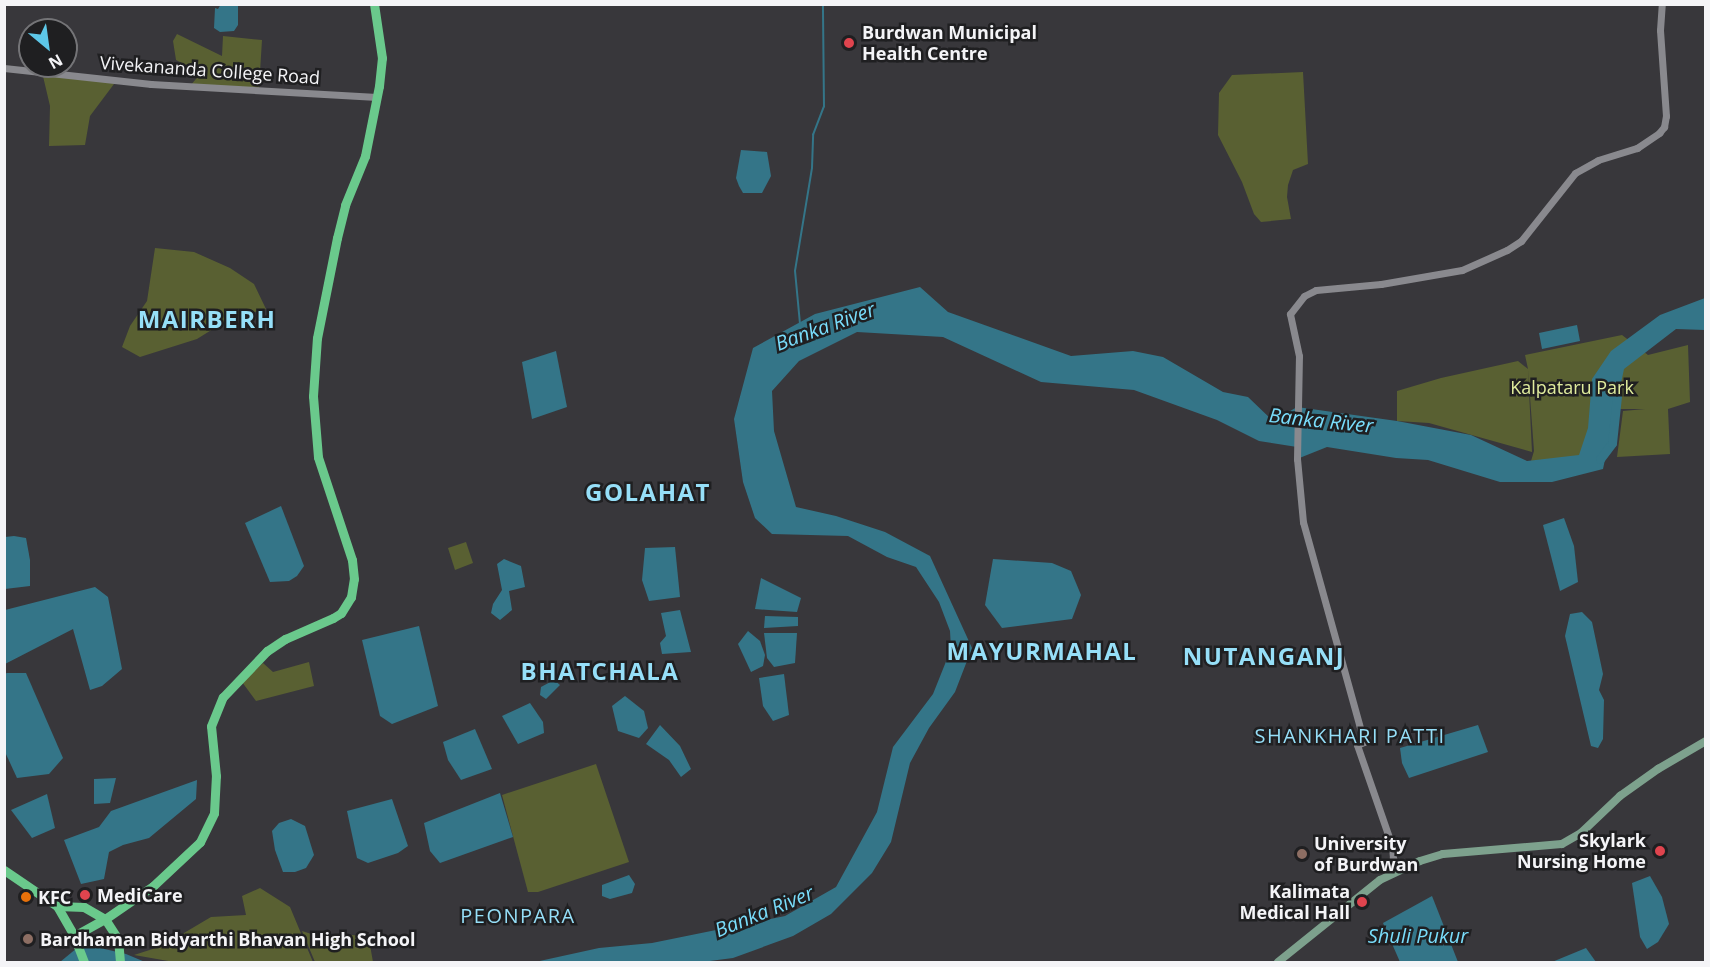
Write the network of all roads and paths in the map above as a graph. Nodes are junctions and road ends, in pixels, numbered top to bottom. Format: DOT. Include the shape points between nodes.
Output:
graph roads {
  1 [pos="374,4"];
  2 [pos="1662,4"];
  3 [pos="4,68"];
  4 [pos="377,97"];
  5 [pos="1706,741"];
  6 [pos="1404,868"];
  7 [pos="4,870"];
  8 [pos="57,906"];
  9 [pos="105,919"];
  10 [pos="76,941"];
  11 [pos="84,963"];
  12 [pos="120,963"];
  13 [pos="1278,963"];
  1 -- 4 [label="highway" via="381,57"];
  2 -- 6 [label="street" via="1664,128 1637,148 1598,160 1575,173 1521,241 1481,263 1382,284 1316,290 1304,296 1290,314 1299,356 1297,459 1303,522 1365,742 1357,745 1393,858 1397,866"];
  3 -- 4 [label="street, Vivekananda College Road" via="151,84"];
  4 -- 9 [label="highway" via="365,156 342,219 318,329 314,378 316,443 324,478 350,549 354,579 351,597 333,618 267,651 223,697 211,726 215,802 206,833 166,875"];
  5 -- 6 [label="main road" via="1620,796 1581,833 1562,844 1443,854"];
  6 -- 13 [label="main road" via="1355,898"];
  7 -- 8 [label="highway"];
  8 -- 9 [label="highway" via="84,907"];
  8 -- 10 [label="highway"];
  9 -- 10 [label="highway"];
  9 -- 12 [label="highway" via="117,939"];
  10 -- 11 [label="highway"];
}
